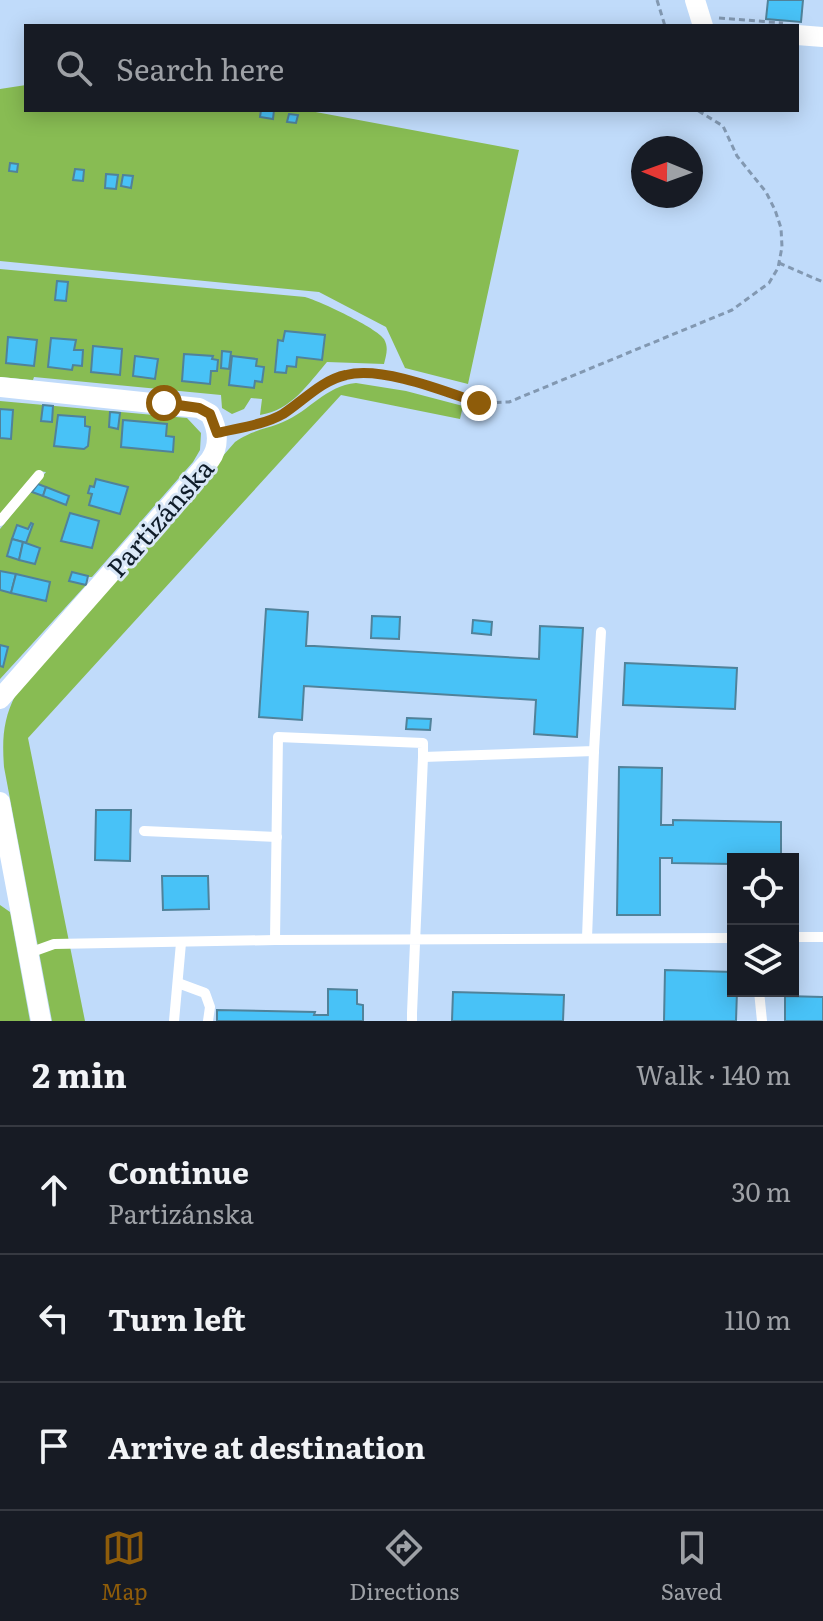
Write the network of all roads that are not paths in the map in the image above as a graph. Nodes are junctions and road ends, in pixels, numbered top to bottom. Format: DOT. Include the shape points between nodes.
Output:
graph roads {
  1 [pos="695,0"];
  2 [pos="708,20"];
  3 [pos="799,31"];
  4 [pos="823,37"];
  5 [pos="0,387"];
  6 [pos="39,475"];
  7 [pos="0,521"];
  8 [pos="601,632"];
  9 [pos="0,699"];
  10 [pos="594,751"];
  11 [pos="423,757"];
  12 [pos="0,802"];
  13 [pos="144,831"];
  14 [pos="277,837"];
  15 [pos="9,897"];
  16 [pos="799,937"];
  17 [pos="823,937"];
  18 [pos="587,938"];
  19 [pos="727,938"];
  20 [pos="275,940"];
  21 [pos="415,941"];
  22 [pos="181,943"];
  23 [pos="29,953"];
  24 [pos="178,983"];
  25 [pos="760,997"];
  26 [pos="41,1021"];
  27 [pos="174,1021"];
  28 [pos="208,1021"];
  29 [pos="412,1021"];
  30 [pos="762,1021"];
  1 -- 2 [label="street"];
  3 -- 4 [label="street"];
  5 -- 9 [label="street, Partizánska" via="199,408 210,414 217,433 215,454"];
  6 -- 7 [label="lane"];
  8 -- 10 [label="lane"];
  10 -- 11 [label="lane"];
  10 -- 18 [label="lane"];
  11 -- 14 [label="lane" via="423,743 278,737"];
  11 -- 21 [label="lane"];
  12 -- 15 [label="street"];
  13 -- 14 [label="lane"];
  14 -- 20 [label="lane"];
  15 -- 23 [label="street"];
  16 -- 17 [label="lane"];
  18 -- 19 [label="lane"];
  18 -- 21 [label="lane"];
  20 -- 21 [label="lane"];
  20 -- 22 [label="lane"];
  21 -- 29 [label="lane"];
  22 -- 23 [label="lane" via="54,944"];
  22 -- 24 [label="lane"];
  23 -- 26 [label="street"];
  24 -- 27 [label="lane"];
  24 -- 28 [label="lane" via="205,993"];
  25 -- 30 [label="lane"];
}
